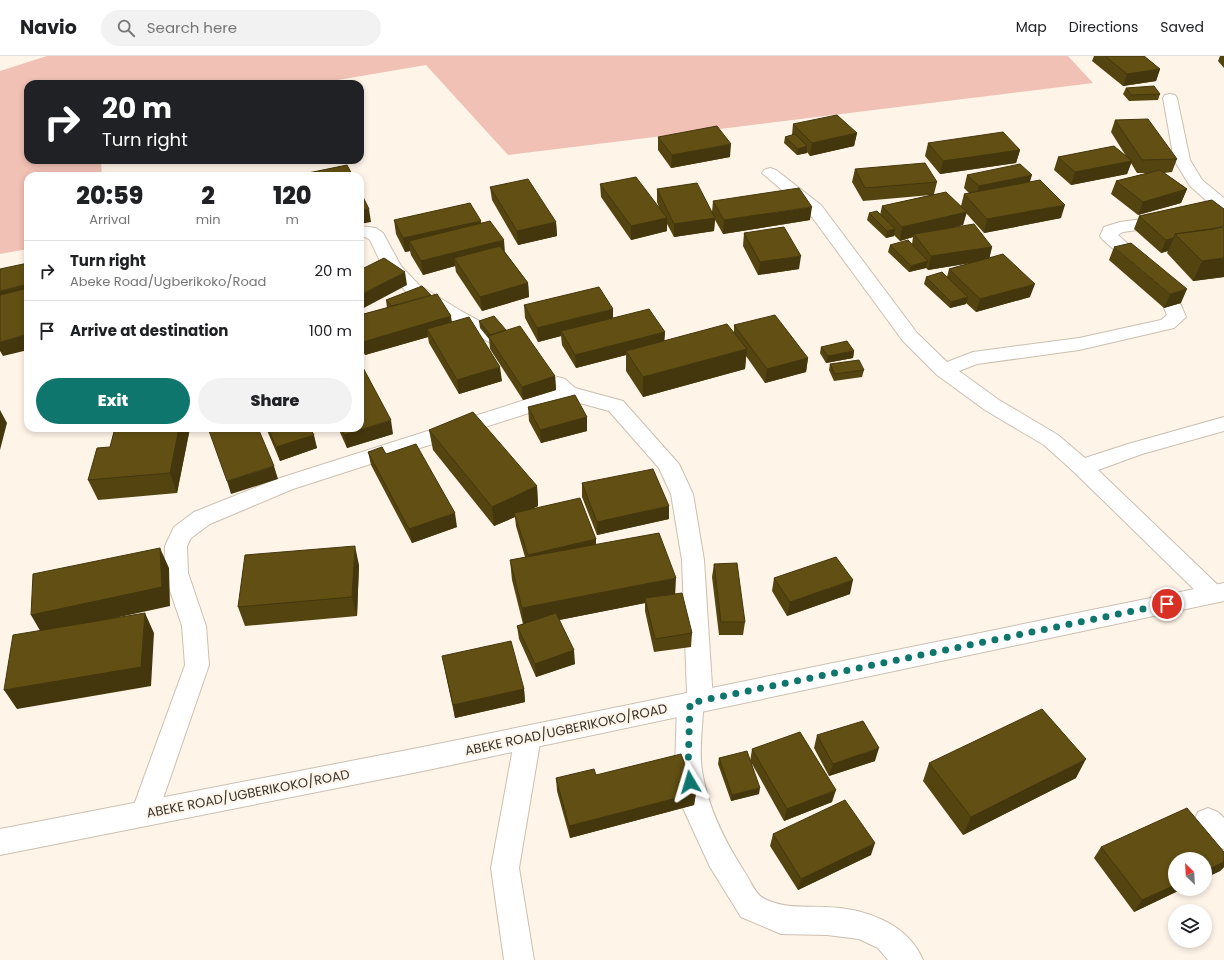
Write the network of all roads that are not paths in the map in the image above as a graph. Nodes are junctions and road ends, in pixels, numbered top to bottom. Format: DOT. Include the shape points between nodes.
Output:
graph roads {
  1 [pos="1170,98"];
  2 [pos="770,173"];
  3 [pos="1224,207"];
  4 [pos="1224,213"];
  5 [pos="364,231"];
  6 [pos="525,356"];
  7 [pos="944,370"];
  8 [pos="546,374"];
  9 [pos="568,393"];
  10 [pos="1224,424"];
  11 [pos="1082,467"];
  12 [pos="1219,593"];
  13 [pos="695,702"];
  14 [pos="528,737"];
  15 [pos="145,813"];
  16 [pos="0,842"];
  17 [pos="519,960"];
  18 [pos="908,960"];
  1 -- 3 [label="street" via="1182,160 1196,183"];
  2 -- 7 [label="street" via="815,209 910,337"];
  4 -- 7 [label="street" via="1120,227 1110,231 1109,236 1162,285 1174,305 1177,317 1167,324 1079,344 974,358"];
  5 -- 6 [label="street" via="377,237 393,268 413,288"];
  7 -- 11 [label="street" via="992,405 1051,440"];
  8 -- 9 [label="street"];
  9 -- 13 [label="street" via="616,406 668,464 682,494 693,560"];
  9 -- 15 [label="street" via="285,484 202,518 182,533 176,546 176,573 194,626 197,666"];
  10 -- 11 [label="street"];
  11 -- 12 [label="street"];
  12 -- 13 [label="street, ABEKE ROAD/UGBERIKOKO/ROAD"];
  13 -- 14 [label="street, ABEKE ROAD/UGBERIKOKO/ROAD"];
  13 -- 18 [label="street" via="688,770 696,806 720,858 751,907 781,920 861,925 888,938"];
  14 -- 15 [label="street, ABEKE ROAD/UGBERIKOKO/ROAD"];
  14 -- 17 [label="street" via="505,868"];
  15 -- 16 [label="street, ABEKE ROAD/UGBERIKOKO/ROAD"];
}
